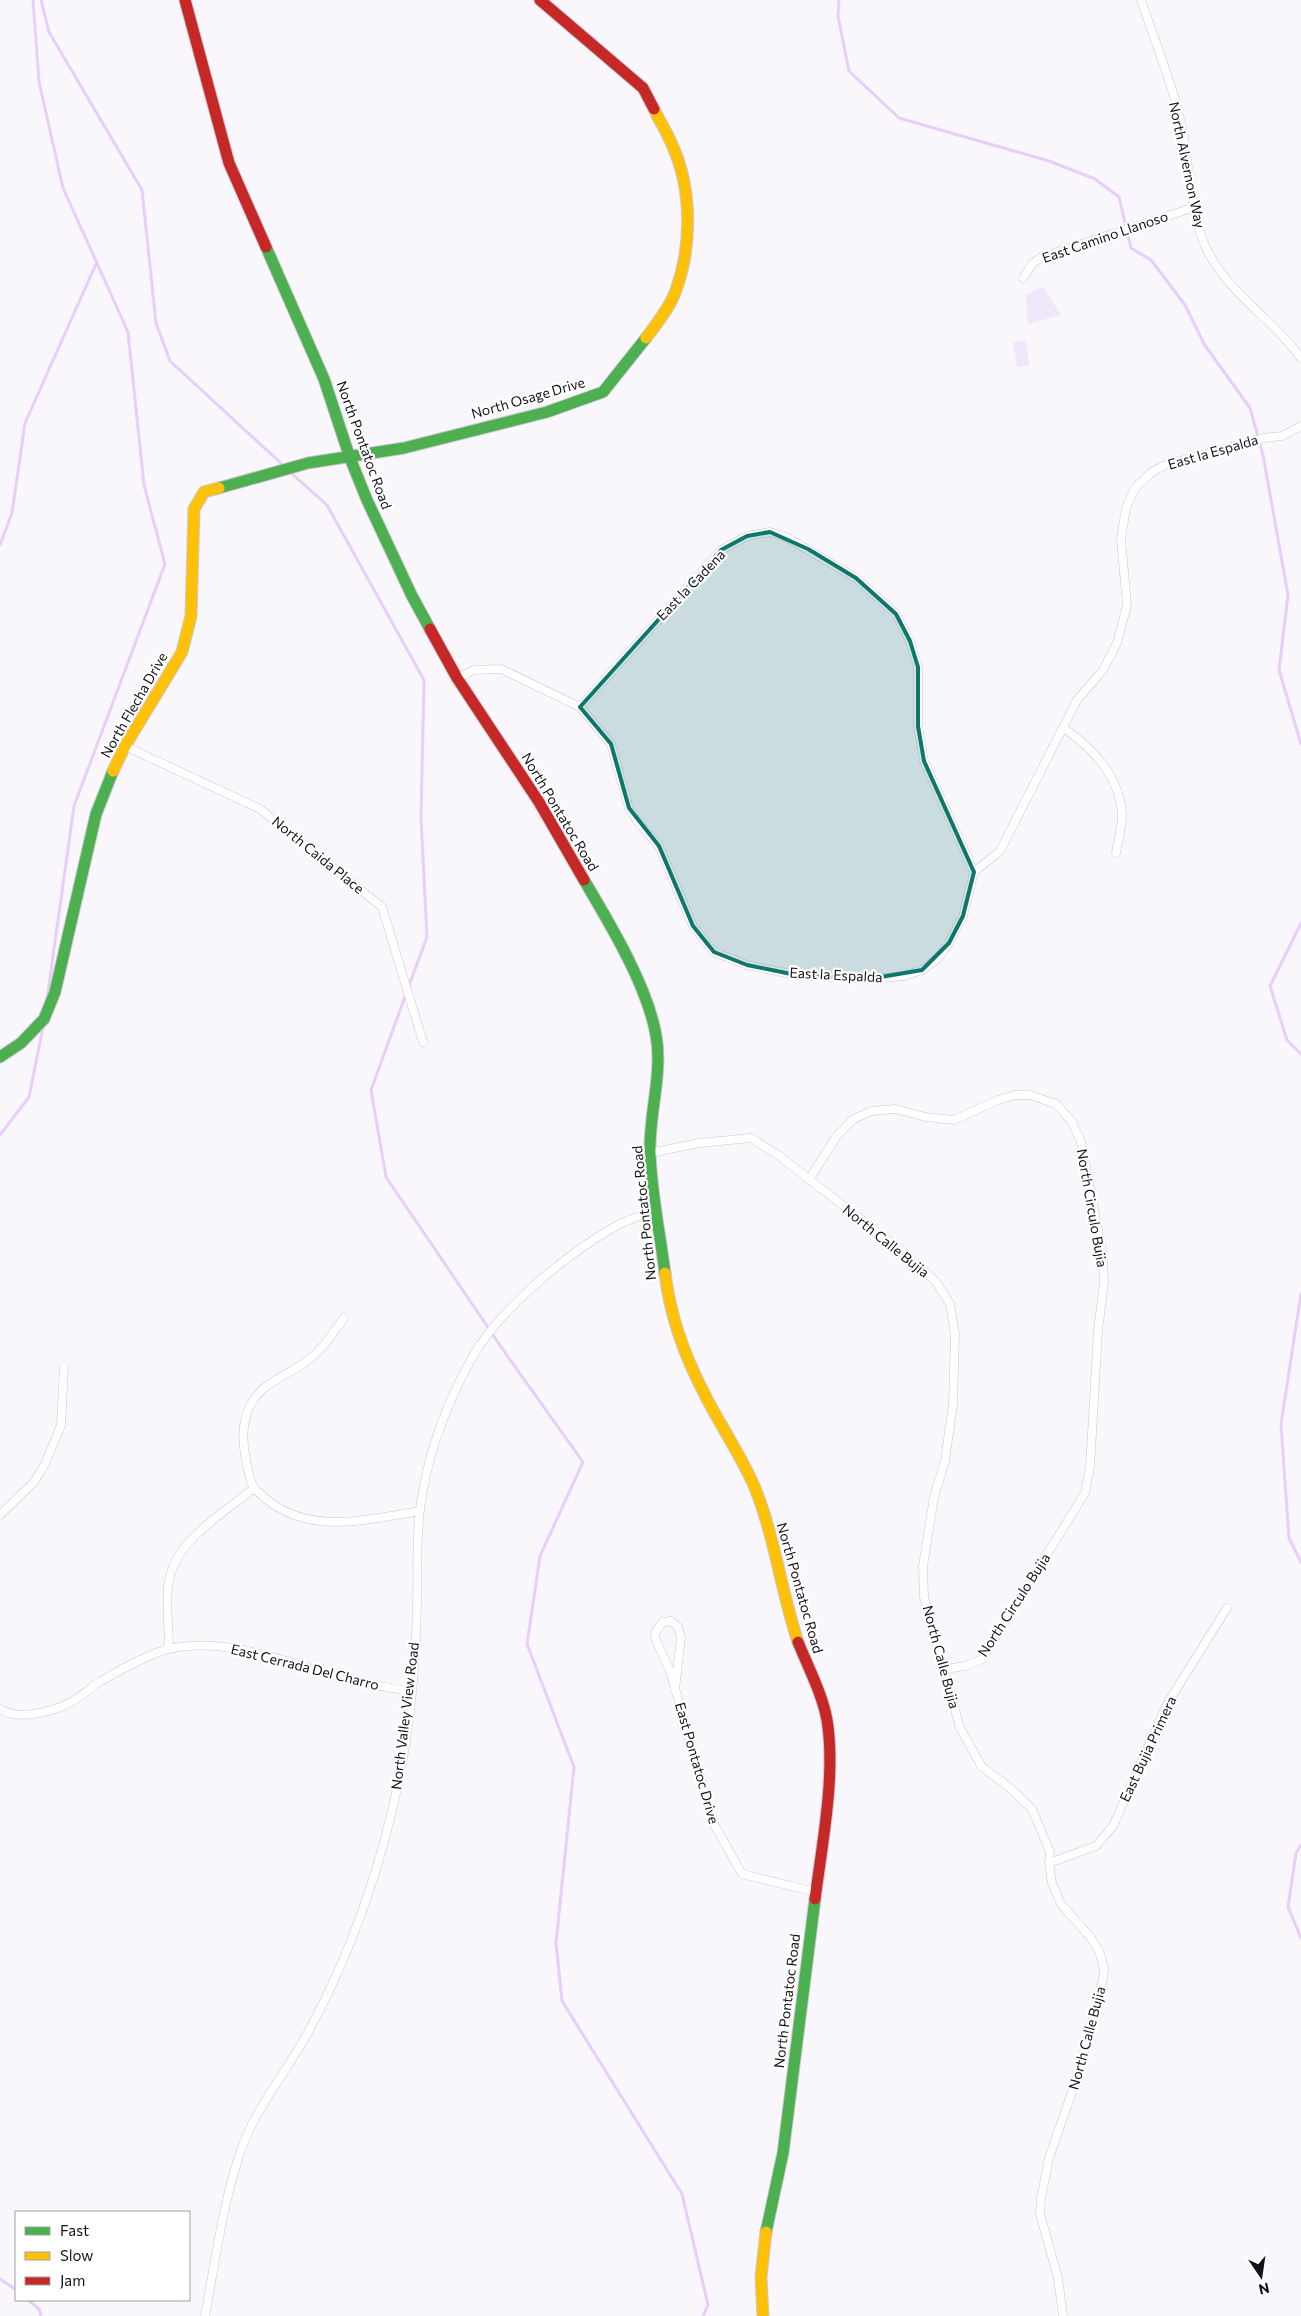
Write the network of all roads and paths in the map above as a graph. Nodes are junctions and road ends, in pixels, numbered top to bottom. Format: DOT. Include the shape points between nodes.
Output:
graph roads {
  1 [pos="185,0"];
  2 [pos="540,0"];
  3 [pos="1141,0"];
  4 [pos="1195,207"];
  5 [pos="1023,278"];
  6 [pos="1301,358"];
  7 [pos="1301,426"];
  8 [pos="350,458"];
  9 [pos="458,678"];
  10 [pos="580,706"];
  11 [pos="1064,728"];
  12 [pos="125,746"];
  13 [pos="1116,853"];
  14 [pos="974,872"];
  15 [pos="424,1042"];
  16 [pos="0,1057"];
  17 [pos="650,1153"];
  18 [pos="809,1180"];
  19 [pos="657,1210"];
  20 [pos="344,1318"];
  21 [pos="64,1366"];
  22 [pos="254,1488"];
  23 [pos="420,1511"];
  24 [pos="0,1516"];
  25 [pos="1227,1608"];
  26 [pos="169,1649"];
  27 [pos="946,1669"];
  28 [pos="675,1689"];
  29 [pos="411,1692"];
  30 [pos="0,1709"];
  31 [pos="1049,1863"];
  32 [pos="816,1892"];
  33 [pos="205,2316"];
  34 [pos="763,2316"];
  35 [pos="1063,2316"];
  1 -- 8 [label="street, North Pontatoc Road" via="229,163 324,379"];
  2 -- 8 [label="street, North Osage Drive" via="643,88 674,148 684,185 688,228 676,291 652,330 603,392 538,414 404,448"];
  3 -- 4 [label="street, North Alvernon Way" via="1180,119"];
  4 -- 5 [label="street, East Camino Llanoso" via="1042,256 1032,263"];
  4 -- 6 [label="street, North Alvernon Way" via="1206,249 1223,278 1289,342"];
  7 -- 11 [label="street, East la Espalda" via="1282,436 1165,465 1135,488 1123,519 1121,539 1127,605 1117,643 1103,670 1077,700"];
  8 -- 9 [label="street, North Pontatoc Road" via="412,596"];
  8 -- 12 [label="street, North Flecha Drive" via="308,463 204,492 194,509 191,616 182,652"];
  9 -- 10 [label="street, East la Espalda" via="474,670 501,669"];
  9 -- 17 [label="street, North Pontatoc Road" via="539,802 614,931 641,988 653,1024 658,1060"];
  10 -- 14 [label="street, East la Espalda" via="611,744 629,808 659,846 693,926 714,952 748,965 796,975 869,979 904,976 922,970 949,944 963,916"];
  10 -- 14 [label="street, East la Cadena" via="721,550 747,536 770,532 786,537 856,578 896,614 910,640 918,667 918,726 924,761"];
  11 -- 13 [label="street" via="1088,745 1113,778 1122,814"];
  11 -- 14 [label="street, East la Espalda" via="1000,851"];
  12 -- 15 [label="street, North Caida Place" via="260,809 382,907"];
  12 -- 16 [label="street, North Flecha Drive" via="96,814 55,992 44,1019"];
  17 -- 18 [label="street, North Calle Bujia" via="699,1143 751,1138"];
  17 -- 19 [label="street, North Pontatoc Road"];
  18 -- 27 [label="street, North Calle Bujia" via="907,1256 936,1282 950,1304 955,1334 953,1404 945,1461 934,1497 923,1566 924,1597"];
  18 -- 27 [label="street, North Circulo Bujia" via="836,1137 852,1120 870,1111 895,1109 954,1120 998,1100 1030,1095 1056,1104 1072,1122 1081,1142 1099,1232 1104,1282 1090,1467 1085,1493 982,1659"];
  19 -- 23 [label="street, North Valley View Road" via="617,1226 582,1249 535,1285 494,1327 473,1355 448,1409 435,1444"];
  19 -- 32 [label="street, North Pontatoc Road" via="666,1282 681,1345 755,1489 797,1640 822,1700 827,1721 829,1752"];
  20 -- 22 [label="street" via="312,1358 272,1381 250,1405 242,1445"];
  21 -- 24 [label="street" via="61,1425 45,1464 34,1482"];
  22 -- 23 [label="street" via="273,1504 298,1518 326,1522"];
  22 -- 26 [label="street" via="188,1542 174,1564 168,1588"];
  23 -- 29 [label="street, North Valley View Road"];
  25 -- 31 [label="street, East Bujia Primera" via="1167,1704 1113,1826 1096,1846"];
  26 -- 29 [label="street, East Cerrada Del Charro" via="223,1647 246,1650 355,1681"];
  26 -- 30 [label="street" via="99,1682 63,1706 28,1715"];
  27 -- 31 [label="street, North Calle Bujia" via="960,1728 982,1767 1032,1808 1050,1852"];
  28 -- 28 [label="street, East Pontatoc Drive" via="680,1638 678,1627 671,1621 663,1622 655,1638"];
  28 -- 32 [label="street, East Pontatoc Drive" via="714,1824 742,1874"];
  29 -- 33 [label="street, North Valley View Road" via="392,1818 360,1919 312,2026 262,2105 239,2155"];
  31 -- 35 [label="street, North Calle Bujia" via="1052,1883 1062,1904 1091,1938 1104,1968 1078,2075 1049,2158 1041,2199 1040,2214 1058,2278"];
  32 -- 34 [label="street, North Pontatoc Road" via="783,2153 764,2241"];
}
